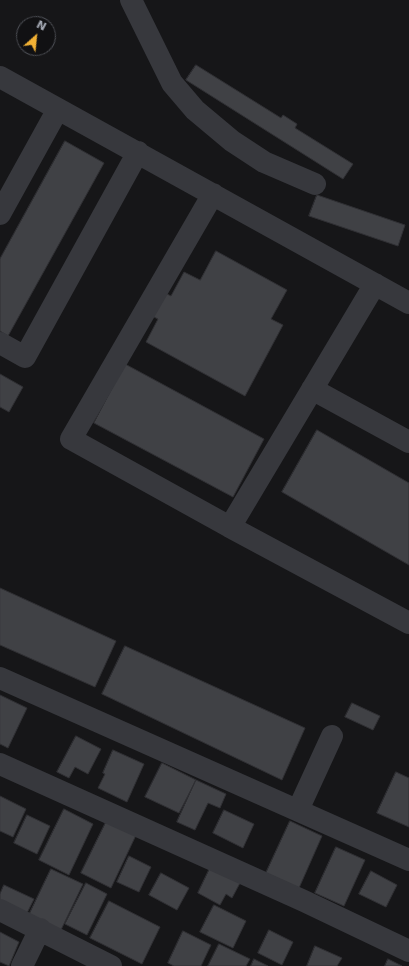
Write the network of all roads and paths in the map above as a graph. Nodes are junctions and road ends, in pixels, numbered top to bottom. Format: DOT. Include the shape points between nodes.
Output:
graph roads {
  1 [pos="131,0"];
  2 [pos="0,77"];
  3 [pos="58,109"];
  4 [pos="138,152"];
  5 [pos="316,184"];
  6 [pos="213,194"];
  7 [pos="0,214"];
  8 [pos="375,284"];
  9 [pos="409,303"];
  10 [pos="0,343"];
  11 [pos="312,389"];
  12 [pos="409,442"];
  13 [pos="230,527"];
  14 [pos="409,623"];
  15 [pos="0,678"];
  16 [pos="332,736"];
  17 [pos="0,764"];
  18 [pos="298,810"];
  19 [pos="409,860"];
  20 [pos="0,910"];
  21 [pos="40,930"];
  22 [pos="409,951"];
  23 [pos="119,964"];
  24 [pos="22,966"];
  1 -- 5 [label="street" via="172,83 195,110 232,141 264,162"];
  2 -- 3 [label="street"];
  3 -- 4 [label="street"];
  3 -- 7 [label="street"];
  4 -- 6 [label="street"];
  4 -- 10 [label="street" via="25,357"];
  6 -- 8 [label="street"];
  6 -- 13 [label="street" via="71,439"];
  8 -- 9 [label="street"];
  8 -- 11 [label="street"];
  11 -- 12 [label="street"];
  11 -- 13 [label="street"];
  13 -- 14 [label="street"];
  15 -- 18 [label="street"];
  16 -- 18 [label="street"];
  17 -- 22 [label="street"];
  18 -- 19 [label="street"];
  20 -- 21 [label="street"];
  21 -- 23 [label="street"];
  21 -- 24 [label="street"];
}
